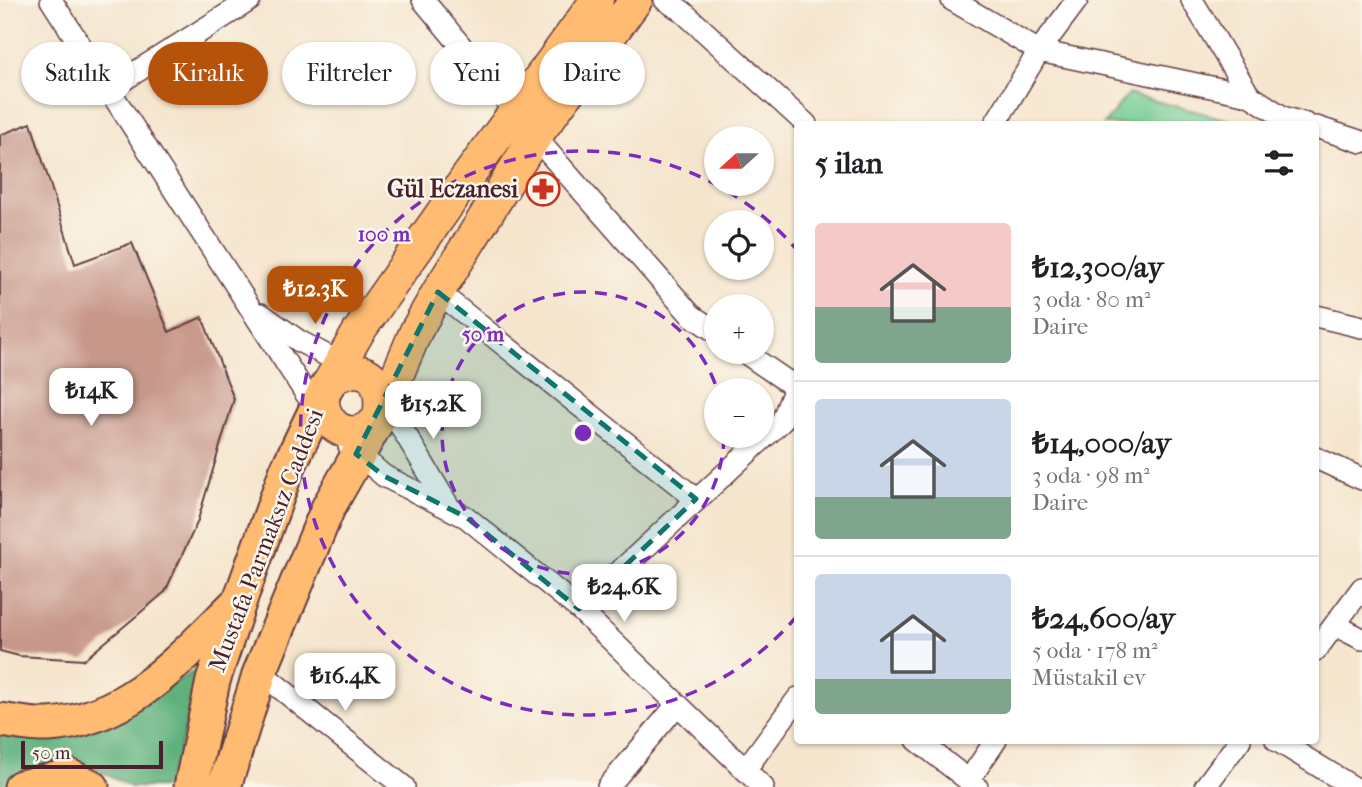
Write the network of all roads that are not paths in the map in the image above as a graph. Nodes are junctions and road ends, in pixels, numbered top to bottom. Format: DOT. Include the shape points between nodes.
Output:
graph roads {
  1 [pos="51,0"];
  2 [pos="250,0"];
  3 [pos="424,0"];
  4 [pos="597,0"];
  5 [pos="636,0"];
  6 [pos="666,0"];
  7 [pos="952,0"];
  8 [pos="1077,0"];
  9 [pos="1192,0"];
  10 [pos="78,42"];
  11 [pos="1039,51"];
  12 [pos="134,73"];
  13 [pos="1249,95"];
  14 [pos="119,105"];
  15 [pos="514,110"];
  16 [pos="1281,120"];
  17 [pos="803,121"];
  18 [pos="997,121"];
  19 [pos="1319,128"];
  20 [pos="535,137"];
  21 [pos="1362,142"];
  22 [pos="438,292"];
  23 [pos="253,309"];
  24 [pos="1319,317"];
  25 [pos="704,323"];
  26 [pos="1362,327"];
  27 [pos="763,364"];
  28 [pos="794,384"];
  29 [pos="794,390"];
  30 [pos="352,395"];
  31 [pos="356,454"];
  32 [pos="1319,459"];
  33 [pos="1362,479"];
  34 [pos="696,499"];
  35 [pos="449,507"];
  36 [pos="1362,589"];
  37 [pos="240,600"];
  38 [pos="579,609"];
  39 [pos="1335,625"];
  40 [pos="1362,639"];
  41 [pos="1319,646"];
  42 [pos="260,672"];
  43 [pos="794,703"];
  44 [pos="676,706"];
  45 [pos="0,720"];
  46 [pos="921,744"];
  47 [pos="994,744"];
  48 [pos="1237,744"];
  49 [pos="1283,744"];
  50 [pos="745,770"];
  51 [pos="973,783"];
  52 [pos="21,787"];
  53 [pos="92,787"];
  54 [pos="191,787"];
  55 [pos="224,787"];
  56 [pos="404,787"];
  57 [pos="608,787"];
  58 [pos="763,787"];
  59 [pos="1205,787"];
  60 [pos="1353,787"];
  1 -- 10 [label="street"];
  2 -- 12 [label="street"];
  3 -- 15 [label="street"];
  4 -- 15 [label="main road, Mustafa Parmaksız Caddesi"];
  5 -- 20 [label="main road, Mustafa Parmaksız Caddesi"];
  6 -- 17 [label="street"];
  7 -- 11 [label="street"];
  8 -- 11 [label="street"];
  9 -- 13 [label="street"];
  11 -- 13 [label="street"];
  11 -- 18 [label="street"];
  13 -- 16 [label="street"];
  14 -- 23 [label="street"];
  15 -- 30 [label="main road, Mustafa Parmaksız Caddesi" via="359,331"];
  19 -- 21 [label="street"];
  20 -- 22 [label="main road, Mustafa Parmaksız Caddesi"];
  20 -- 25 [label="street"];
  22 -- 30 [label="main road, Mustafa Parmaksız Caddesi" via="416,331"];
  22 -- 34 [label="street"];
  23 -- 30 [label="street"];
  23 -- 30 [label="street" via="299,341"];
  24 -- 26 [label="street"];
  27 -- 28 [label="street"];
  29 -- 34 [label="street" via="782,421"];
  30 -- 31 [label="highway"];
  30 -- 35 [label="street"];
  30 -- 37 [label="highway, Mustafa Parmaksız Caddesi" via="286,472"];
  31 -- 35 [label="street" via="384,476"];
  31 -- 42 [label="highway" via="328,508"];
  32 -- 33 [label="street"];
  34 -- 38 [label="street"];
  35 -- 38 [label="street"];
  36 -- 39 [label="street"];
  37 -- 45 [label="highway" via="163,676 101,716 48,726"];
  37 -- 54 [label="highway, Mustafa Parmaksız Caddesi" via="213,681"];
  38 -- 44 [label="street"];
  39 -- 40 [label="street"];
  39 -- 41 [label="street"];
  42 -- 55 [label="highway"];
  42 -- 56 [label="street"];
  43 -- 50 [label="street"];
  44 -- 50 [label="street"];
  44 -- 57 [label="street"];
  46 -- 51 [label="street"];
  47 -- 51 [label="street"];
  48 -- 59 [label="street"];
  49 -- 60 [label="street"];
  50 -- 58 [label="street"];
  52 -- 53 [label="highway" via="69,776"];
}
